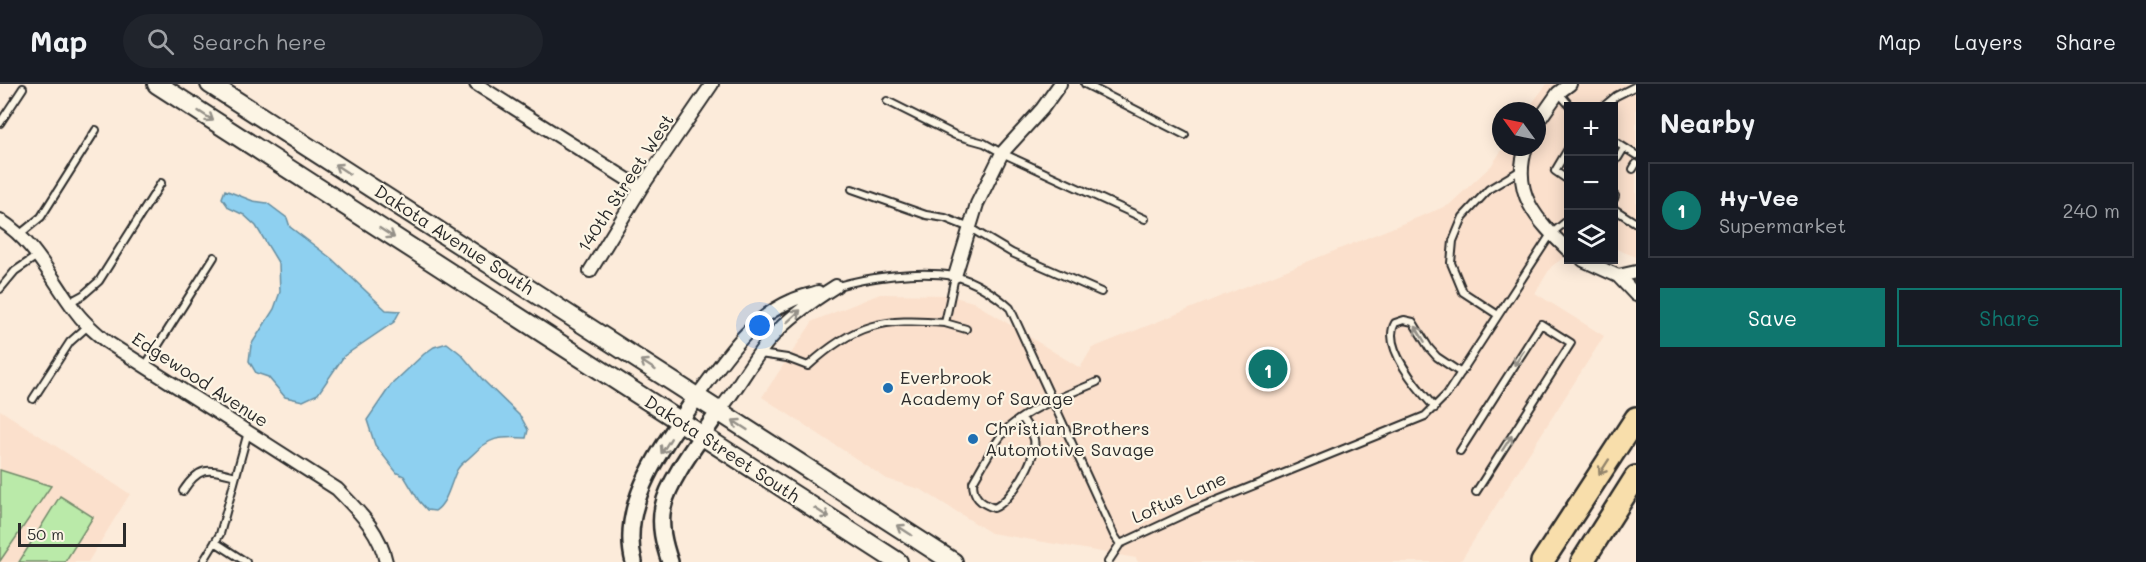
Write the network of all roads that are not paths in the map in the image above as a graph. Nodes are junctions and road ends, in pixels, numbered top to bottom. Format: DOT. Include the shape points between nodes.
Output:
graph roads {
  1 [pos="156,84"];
  2 [pos="210,84"];
  3 [pos="476,84"];
  4 [pos="712,84"];
  5 [pos="1060,84"];
  6 [pos="1085,84"];
  7 [pos="1570,84"];
  8 [pos="1636,86"];
  9 [pos="22,88"];
  10 [pos="1558,93"];
  11 [pos="887,101"];
  12 [pos="1566,102"];
  13 [pos="1609,102"];
  14 [pos="1546,110"];
  15 [pos="0,123"];
  16 [pos="96,130"];
  17 [pos="1185,135"];
  18 [pos="1618,144"];
  19 [pos="1624,148"];
  20 [pos="1002,153"];
  21 [pos="1636,155"];
  22 [pos="1524,156"];
  23 [pos="1564,157"];
  24 [pos="1618,157"];
  25 [pos="1521,170"];
  26 [pos="1564,177"];
  27 [pos="161,183"];
  28 [pos="641,188"];
  29 [pos="852,189"];
  30 [pos="1616,210"];
  31 [pos="1145,219"];
  32 [pos="0,220"];
  33 [pos="1636,223"];
  34 [pos="1564,224"];
  35 [pos="970,228"];
  36 [pos="20,234"];
  37 [pos="1551,234"];
  38 [pos="1564,246"];
  39 [pos="38,256"];
  40 [pos="214,257"];
  41 [pos="1592,264"];
  42 [pos="590,271"];
  43 [pos="1636,272"];
  44 [pos="955,276"];
  45 [pos="1618,276"];
  46 [pos="836,286"];
  47 [pos="0,289"];
  48 [pos="822,290"];
  49 [pos="1101,292"];
  50 [pos="1636,295"];
  51 [pos="70,303"];
  52 [pos="1498,315"];
  53 [pos="945,323"];
  54 [pos="88,326"];
  55 [pos="966,329"];
  56 [pos="545,336"];
  57 [pos="760,354"];
  58 [pos="145,366"];
  59 [pos="1461,374"];
  60 [pos="1097,382"];
  61 [pos="697,396"];
  62 [pos="33,399"];
  63 [pos="1052,402"];
  64 [pos="1435,408"];
  65 [pos="719,411"];
  66 [pos="1022,418"];
  67 [pos="1636,418"];
  68 [pos="680,422"];
  69 [pos="248,432"];
  70 [pos="702,436"];
  71 [pos="1460,451"];
  72 [pos="236,476"];
  73 [pos="1636,477"];
  74 [pos="183,491"];
  75 [pos="1476,492"];
  76 [pos="215,542"];
  77 [pos="1120,544"];
  78 [pos="203,562"];
  79 [pos="246,562"];
  80 [pos="386,562"];
  81 [pos="634,562"];
  82 [pos="670,562"];
  83 [pos="898,562"];
  84 [pos="953,562"];
  85 [pos="1108,562"];
  86 [pos="1542,562"];
  87 [pos="1582,562"];
  1 -- 56 [label="main road, Dakota Avenue South, one-way"];
  61 -- 2 [label="main road, Dakota Avenue South, one-way"];
  3 -- 28 [label="street"];
  4 -- 28 [label="street, 140th Street West"];
  5 -- 20 [label="street"];
  6 -- 17 [label="lane"];
  7 -- 10 [label="street"];
  8 -- 13 [label="lane"];
  9 -- 15 [label="lane"];
  10 -- 12 [label="lane"];
  10 -- 14 [label="street"];
  11 -- 20 [label="lane"];
  16 -- 36 [label="lane" via="36,224"];
  18 -- 19 [label="lane"];
  19 -- 21 [label="lane"];
  19 -- 24 [label="lane"];
  20 -- 31 [label="lane"];
  20 -- 35 [label="street"];
  22 -- 25 [label="street"];
  23 -- 26 [label="lane" via="1555,171"];
  25 -- 37 [label="street" via="1526,200"];
  25 -- 52 [label="lane" via="1489,189 1463,217 1453,241 1451,263 1463,292"];
  27 -- 51 [label="lane" via="99,281"];
  28 -- 42 [label="street, 140th Street West"];
  29 -- 35 [label="lane"];
  30 -- 33 [label="lane"];
  32 -- 36 [label="street, Edgewood Avenue"];
  34 -- 37 [label="lane, Loftus Lane"];
  35 -- 44 [label="street"];
  35 -- 49 [label="lane" via="1012,254"];
  36 -- 39 [label="street, Edgewood Avenue"];
  37 -- 38 [label="street"];
  37 -- 52 [label="lane, Loftus Lane"];
  39 -- 47 [label="lane" via="15,272"];
  39 -- 51 [label="street, Edgewood Avenue"];
  40 -- 58 [label="lane"];
  41 -- 45 [label="street"];
  43 -- 45 [label="street"];
  44 -- 46 [label="lane, Loftus Lane" via="893,276"];
  44 -- 53 [label="lane"];
  44 -- 63 [label="lane, Loftus Lane" via="990,292 1010,308"];
  45 -- 50 [label="street"];
  46 -- 48 [label="lane, Loftus Lane"];
  57 -- 46 [label="street, Loftus Lane, one-way" via="806,305"];
  48 -- 61 [label="street, Loftus Lane" via="789,301 766,316 745,335"];
  51 -- 54 [label="street, Edgewood Avenue"];
  52 -- 59 [label="lane, Loftus Lane"];
  53 -- 55 [label="lane"];
  53 -- 57 [label="lane" via="881,322 853,332 808,366"];
  54 -- 58 [label="street, Edgewood Avenue"];
  54 -- 62 [label="lane" via="70,342"];
  56 -- 68 [label="main road, Dakota Street South"];
  57 -- 65 [label="street, Loftus Lane"];
  58 -- 69 [label="street, Edgewood Avenue"];
  59 -- 64 [label="lane, Loftus Lane"];
  59 -- 64 [label="lane, one-way" via="1437,357 1413,322 1395,323 1392,339 1406,373"];
  60 -- 63 [label="lane"];
  61 -- 65 [label="main road, Dakota Street South"];
  61 -- 68 [label="street"];
  63 -- 66 [label="lane"];
  63 -- 77 [label="lane, Loftus Lane"];
  64 -- 77 [label="lane, Loftus Lane" via="1417,420 1193,510"];
  65 -- 70 [label="street"];
  84 -- 65 [label="main road, Dakota Street South, one-way"];
  66 -- 66 [label="lane" via="1007,428 973,482 973,492 981,503 994,508 1001,505 1032,457 1034,438"];
  67 -- 86 [label="highway, one-way"];
  68 -- 70 [label="main road, Dakota Street South"];
  68 -- 81 [label="street, one-way" via="639,493 631,537"];
  69 -- 72 [label="lane"];
  69 -- 80 [label="street, Edgewood Avenue" via="337,489 369,522"];
  70 -- 82 [label="street" via="676,477 663,507 663,540"];
  70 -- 83 [label="main road, Dakota Street South, one-way"];
  75 -- 71 [label="lane, one-way" via="1571,343 1541,324"];
  72 -- 74 [label="lane" via="200,472"];
  72 -- 76 [label="lane"];
  73 -- 87 [label="highway"];
  76 -- 78 [label="lane"];
  76 -- 79 [label="lane"];
  77 -- 85 [label="lane"];
}
